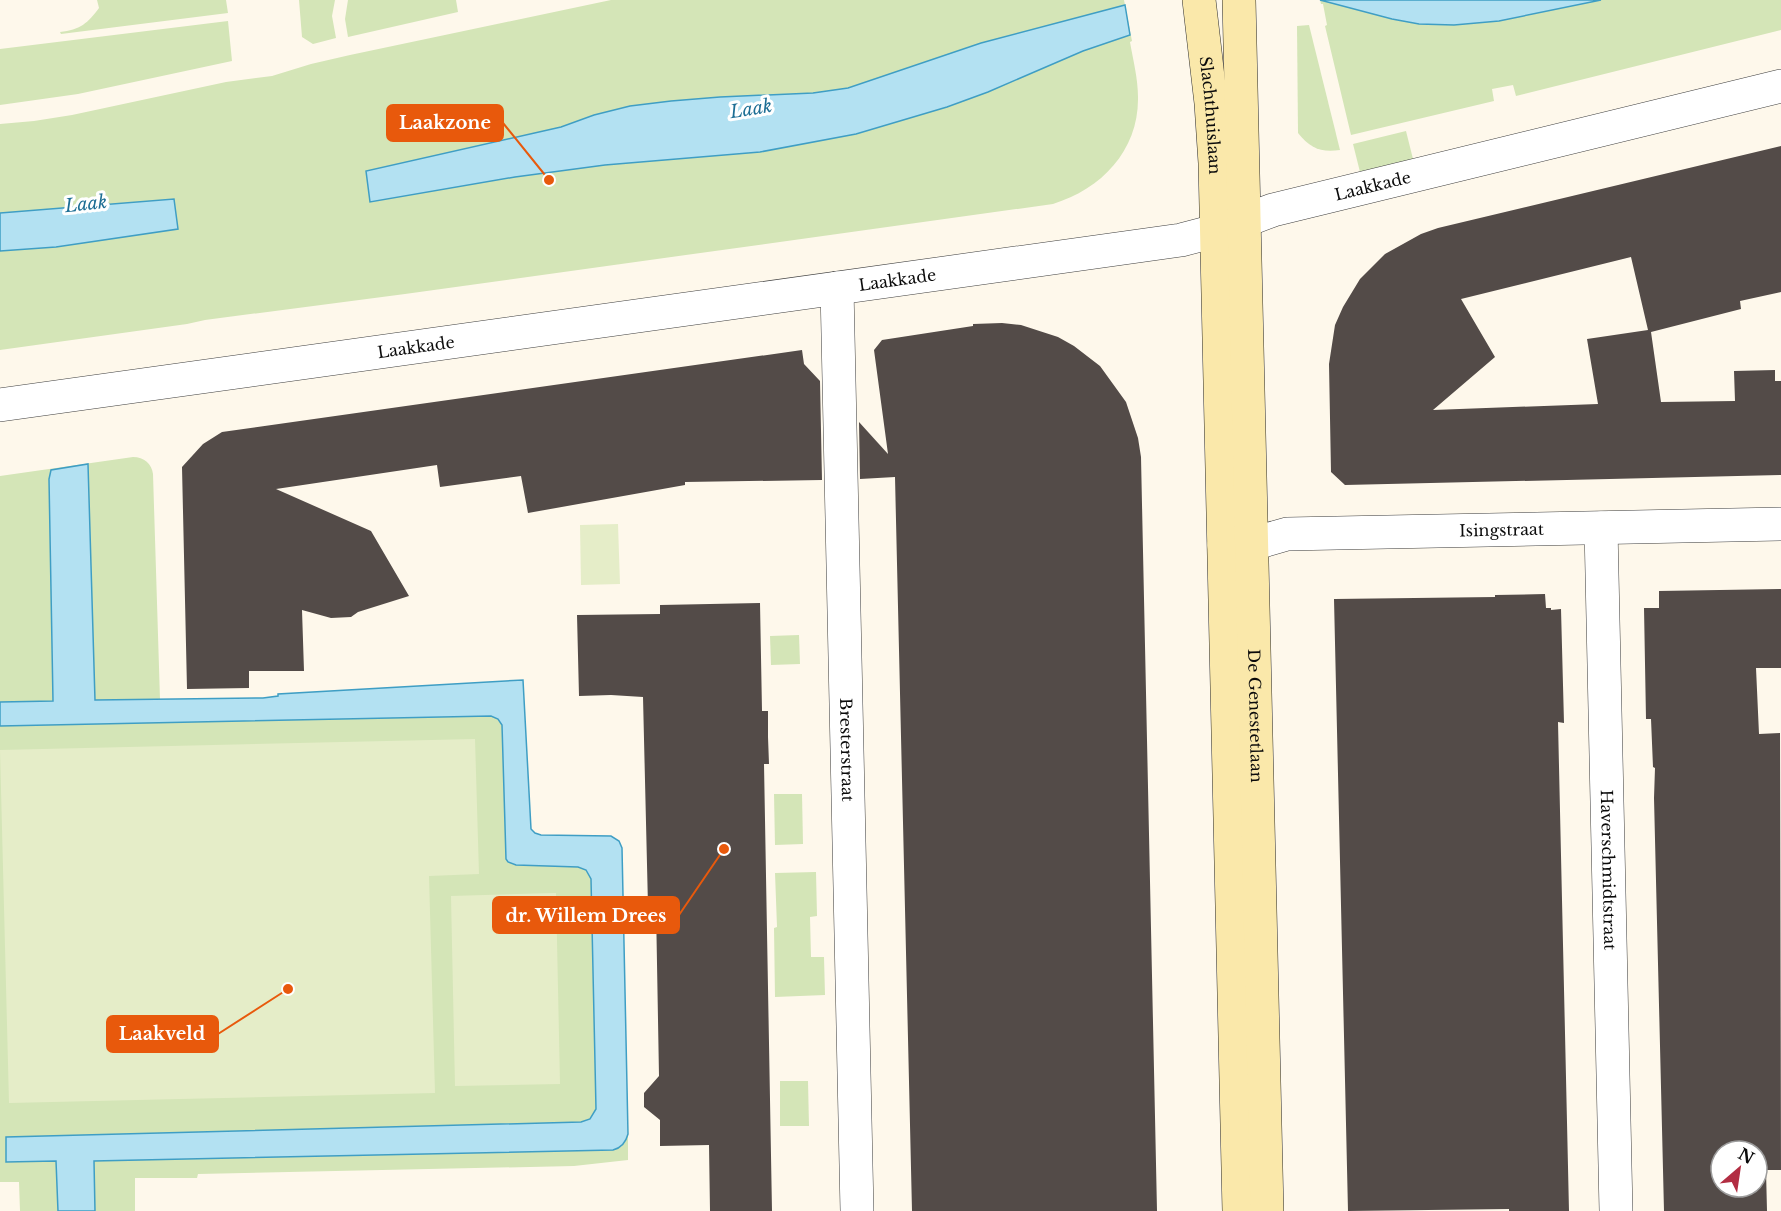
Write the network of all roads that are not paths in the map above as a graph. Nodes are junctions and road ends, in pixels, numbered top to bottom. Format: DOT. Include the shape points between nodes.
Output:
graph roads {
  1 [pos="1199,0"];
  2 [pos="1239,0"];
  3 [pos="1781,86"];
  4 [pos="1230,226"];
  5 [pos="837,288"];
  6 [pos="0,405"];
  7 [pos="1781,524"];
  8 [pos="1601,528"];
  9 [pos="1238,545"];
  10 [pos="857,1211"];
  11 [pos="1239,1211"];
  12 [pos="1267,1211"];
  13 [pos="1616,1211"];
  1 -- 4 [label="main road, Slachthuislaan" via="1213,134"];
  2 -- 4 [label="main road, Slachthuislaan" via="1240,108"];
  3 -- 4 [label="street, Laakkade" via="1281,208"];
  4 -- 5 [label="street, Laakkade" via="1181,240"];
  4 -- 9 [label="main road, De Genestetlaan"];
  5 -- 6 [label="street, Laakkade"];
  5 -- 10 [label="street, Bresterstraat"];
  7 -- 8 [label="street, Isingstraat"];
  8 -- 9 [label="street, Isingstraat" via="1287,534"];
  8 -- 13 [label="street, Haverschmidtstraat"];
  9 -- 11 [label="main road, De Genestetlaan"];
  9 -- 12 [label="main road, De Genestetlaan"];
}
